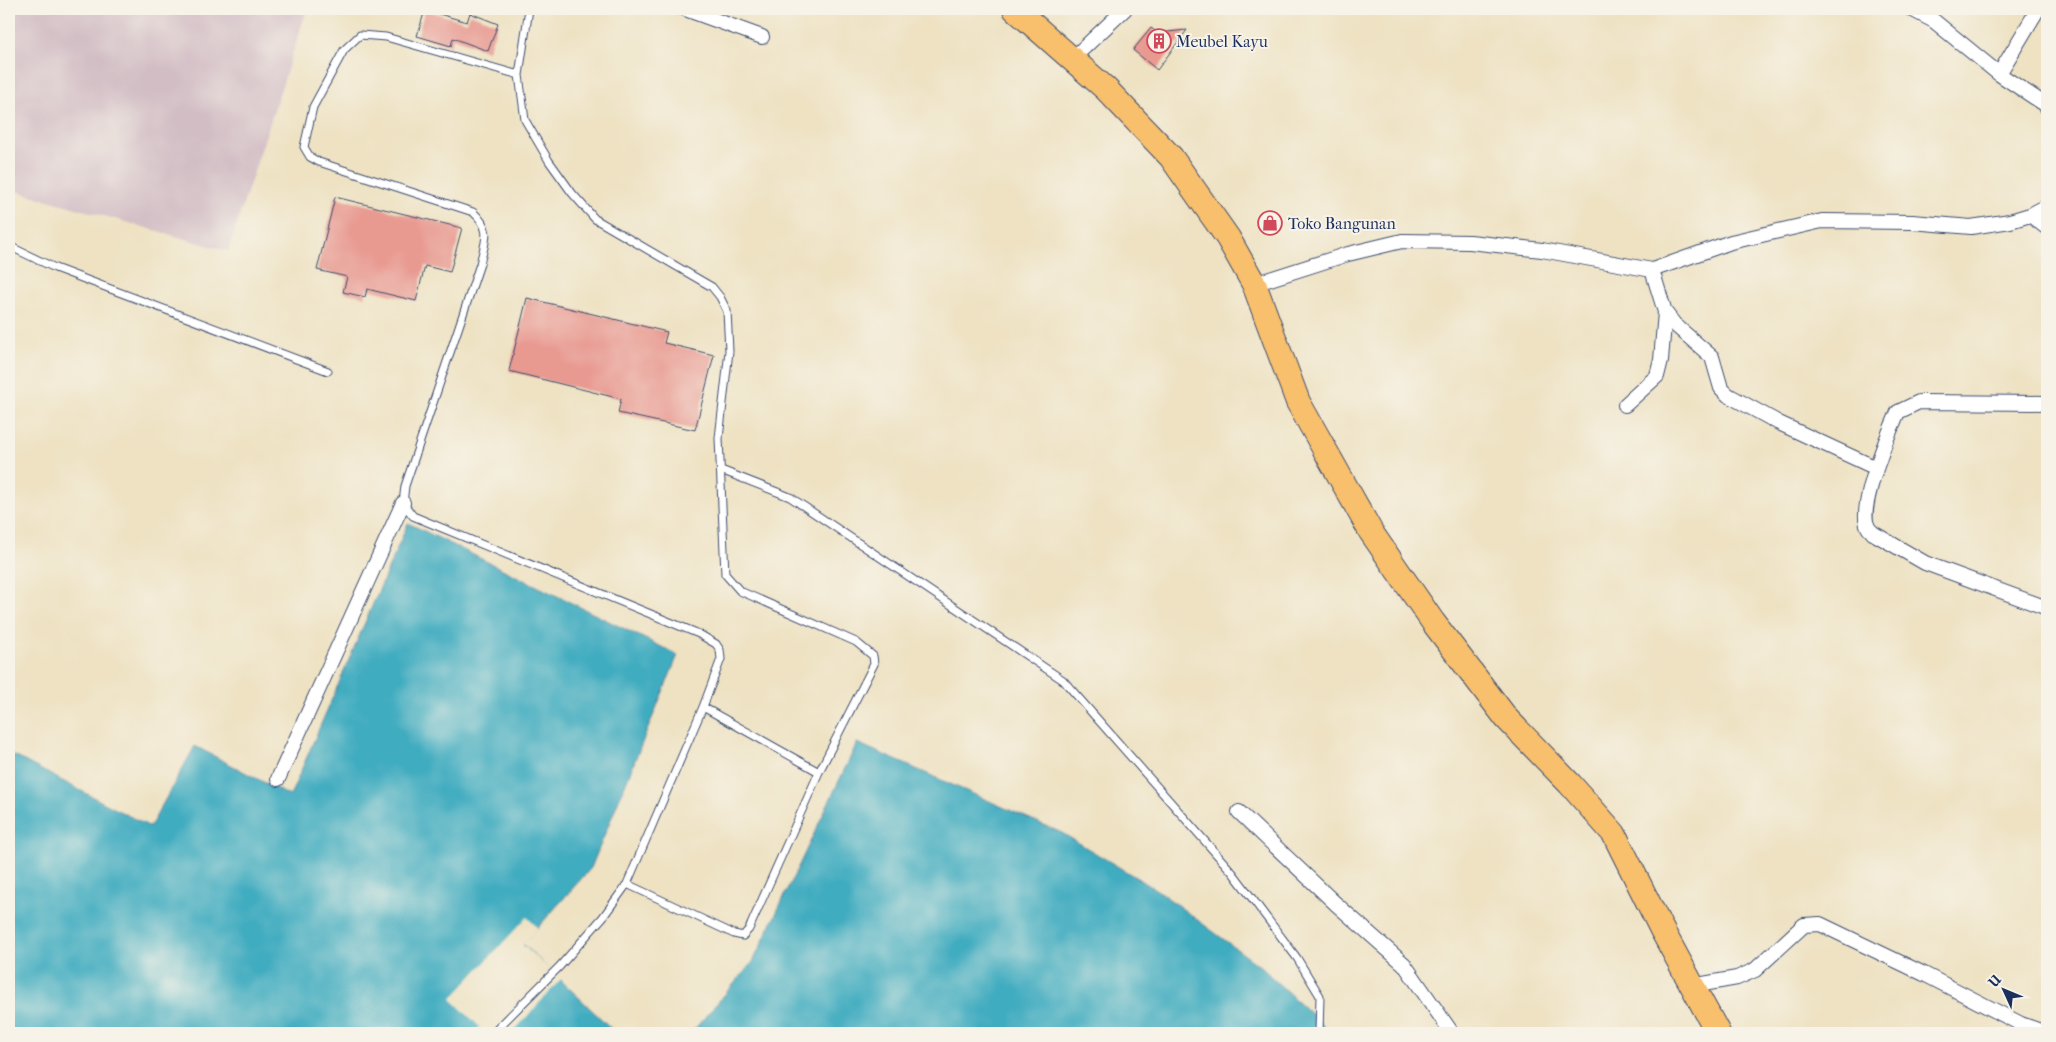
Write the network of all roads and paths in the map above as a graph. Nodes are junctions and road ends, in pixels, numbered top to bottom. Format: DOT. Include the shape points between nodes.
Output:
graph roads {
  1 [pos="529,9"];
  2 [pos="685,9"];
  3 [pos="1015,9"];
  4 [pos="1125,9"];
  5 [pos="1910,9"];
  6 [pos="2038,9"];
  7 [pos="762,37"];
  8 [pos="1072,59"];
  9 [pos="2000,74"];
  10 [pos="518,75"];
  11 [pos="2047,108"];
  12 [pos="2047,206"];
  13 [pos="2030,215"];
  14 [pos="2047,228"];
  15 [pos="9,246"];
  16 [pos="1652,270"];
  17 [pos="1254,284"];
  18 [pos="1665,312"];
  19 [pos="328,371"];
  20 [pos="2047,403"];
  21 [pos="1625,405"];
  22 [pos="1876,468"];
  23 [pos="721,470"];
  24 [pos="403,503"];
  25 [pos="2047,608"];
  26 [pos="703,707"];
  27 [pos="820,772"];
  28 [pos="278,779"];
  29 [pos="1239,812"];
  30 [pos="627,884"];
  31 [pos="1692,986"];
  32 [pos="493,1033"];
  33 [pos="1319,1033"];
  34 [pos="1452,1033"];
  35 [pos="1718,1033"];
  36 [pos="2046,1033"];
  1 -- 10 [label="lane"];
  2 -- 7 [label="street"];
  3 -- 8 [label="highway"];
  4 -- 8 [label="street"];
  5 -- 9 [label="street" via="1934,20"];
  6 -- 9 [label="street"];
  8 -- 17 [label="highway" via="1106,89 1171,157 1228,238"];
  9 -- 11 [label="street"];
  10 -- 23 [label="lane" via="525,120 549,161 589,212 712,287 720,297 727,311 729,352 719,438"];
  10 -- 24 [label="lane" via="386,37 360,36 344,50 313,107 304,147 310,157 473,212 484,222 487,233 480,264 405,486"];
  12 -- 13 [label="street"];
  13 -- 14 [label="street"];
  13 -- 16 [label="street" via="1971,227 1912,222 1822,221 1732,242"];
  15 -- 19 [label="lane" via="55,268"];
  16 -- 17 [label="street" via="1542,250 1470,242 1402,240"];
  16 -- 18 [label="street"];
  17 -- 31 [label="highway" via="1298,402 1371,532 1433,622 1507,719 1614,834"];
  18 -- 21 [label="street" via="1657,376"];
  18 -- 22 [label="street" via="1712,358 1721,388 1728,395 1779,424"];
  20 -- 22 [label="street" via="1919,402 1898,412"];
  22 -- 25 [label="street" via="1866,514 1867,527 1874,533 1925,563"];
  23 -- 27 [label="lane" via="725,574 740,591 856,642 873,656 874,664"];
  23 -- 33 [label="lane" via="790,497 1063,680 1232,873 1297,958 1320,996"];
  24 -- 26 [label="lane" via="413,516 699,634 716,644 721,659"];
  24 -- 28 [label="street"];
  26 -- 27 [label="lane"];
  26 -- 30 [label="lane"];
  27 -- 30 [label="lane" via="743,936"];
  29 -- 34 [label="street" via="1404,964"];
  30 -- 32 [label="lane" via="560,966"];
  31 -- 35 [label="highway"];
  31 -- 36 [label="street" via="1736,978 1755,970 1804,925 1820,924 2021,1024"];
}
